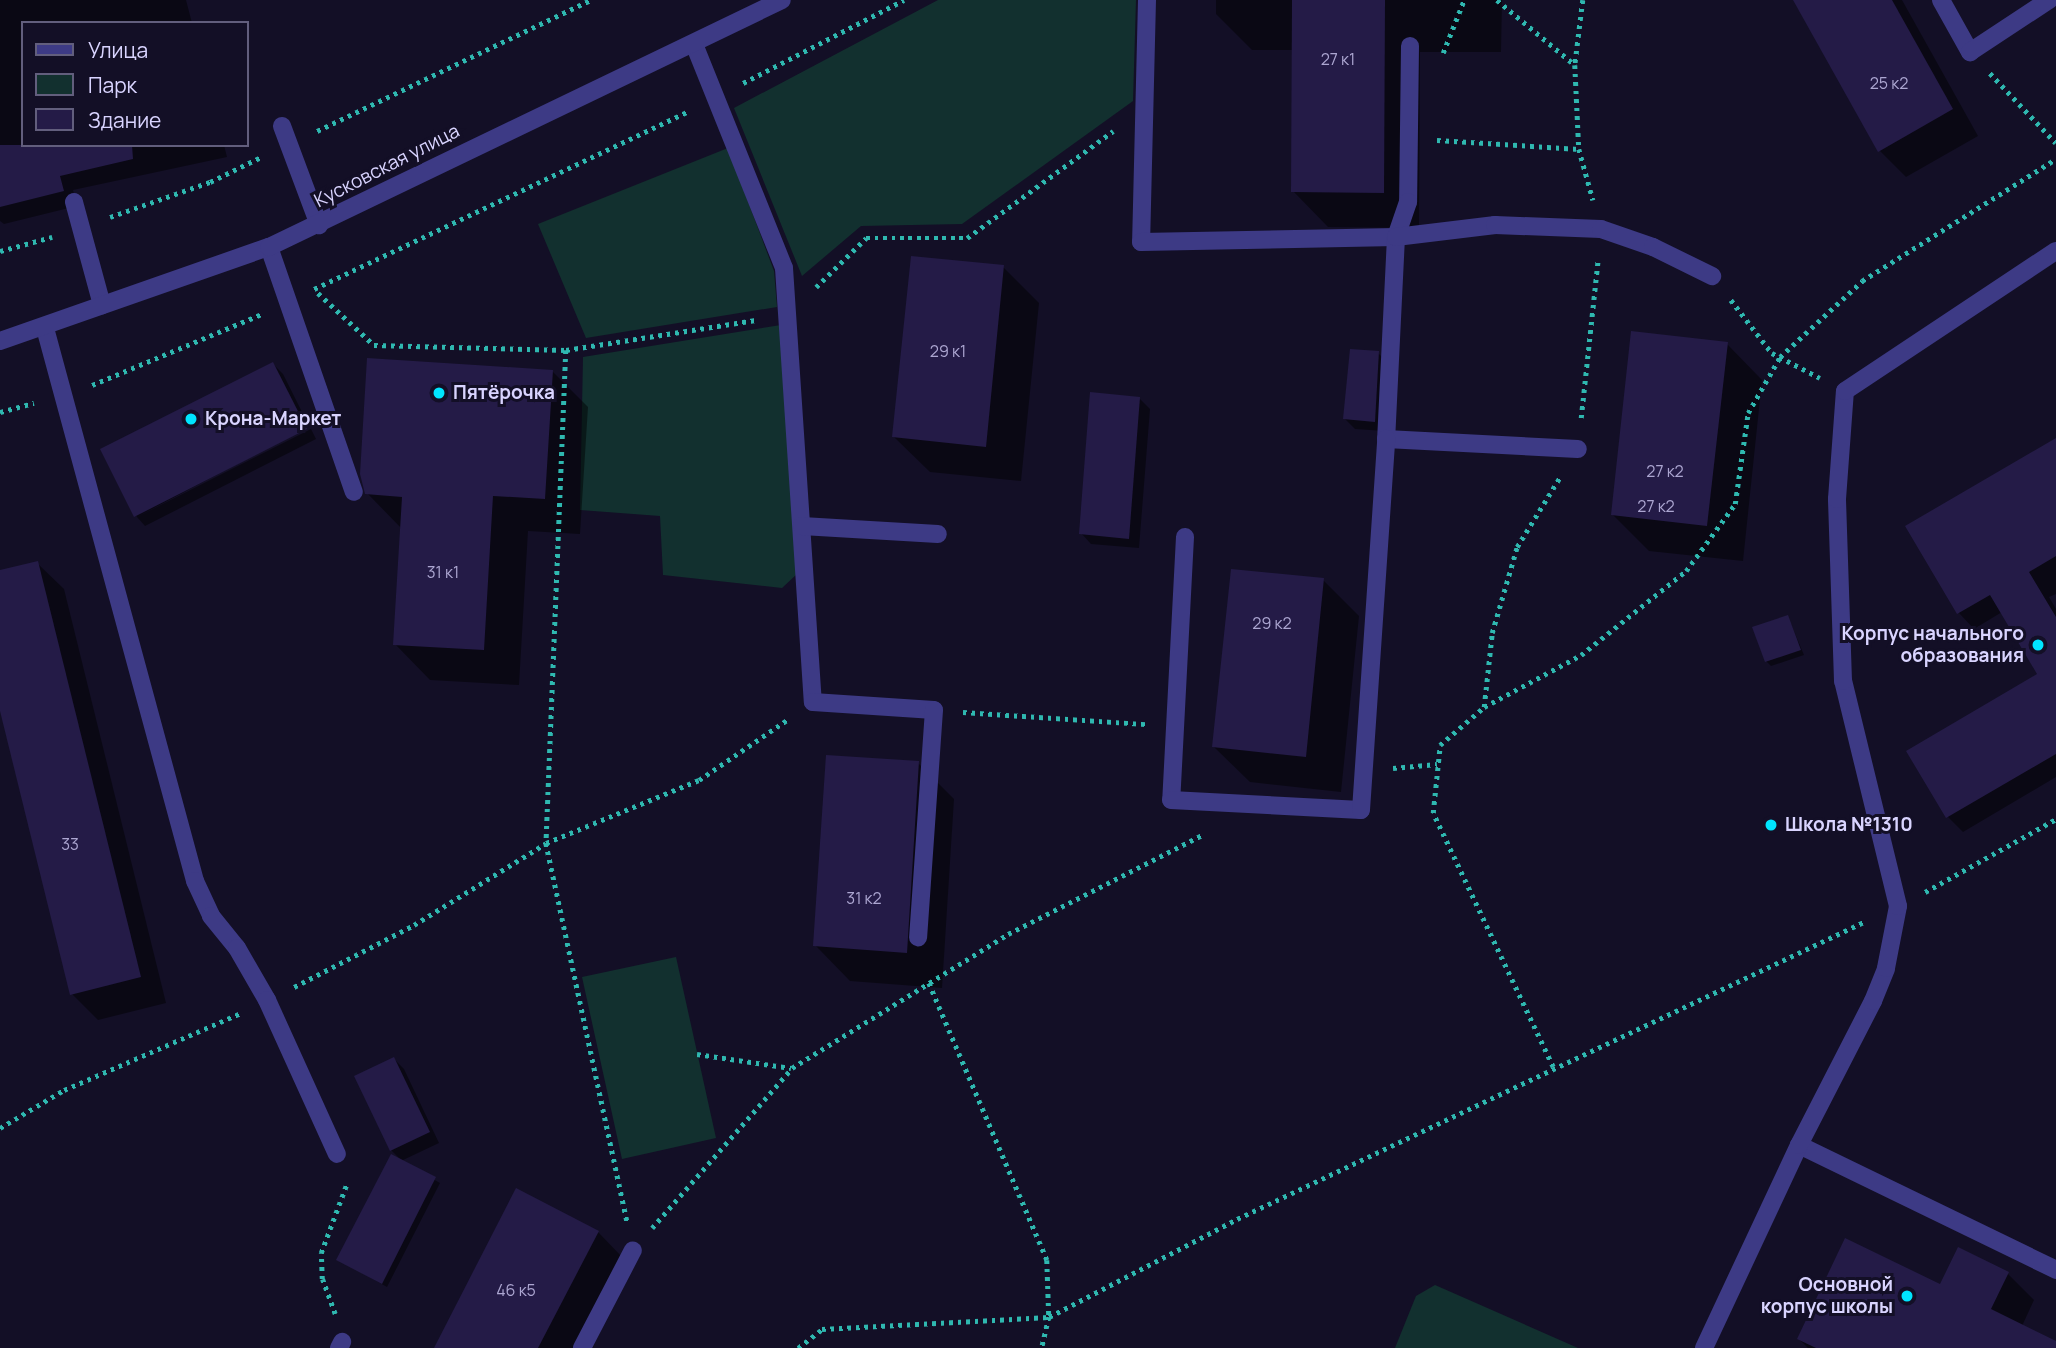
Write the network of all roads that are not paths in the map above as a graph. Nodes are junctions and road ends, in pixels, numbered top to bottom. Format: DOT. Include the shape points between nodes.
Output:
graph roads {
  1 [pos="781,0"];
  2 [pos="1147,0"];
  3 [pos="1941,0"];
  4 [pos="2049,0"];
  5 [pos="694,44"];
  6 [pos="1410,46"];
  7 [pos="282,126"];
  8 [pos="74,202"];
  9 [pos="319,225"];
  10 [pos="1396,237"];
  11 [pos="269,247"];
  12 [pos="2056,251"];
  13 [pos="1712,275"];
  14 [pos="102,305"];
  15 [pos="45,328"];
  16 [pos="0,341"];
  17 [pos="1386,439"];
  18 [pos="1578,449"];
  19 [pos="354,492"];
  20 [pos="802,526"];
  21 [pos="938,534"];
  22 [pos="1185,537"];
  23 [pos="918,937"];
  24 [pos="1798,1145"];
  25 [pos="337,1154"];
  26 [pos="633,1250"];
  27 [pos="2056,1270"];
  28 [pos="582,1348"];
  29 [pos="1704,1348"];
  1 -- 5 [label="street, Кусковская улица"];
  2 -- 10 [label="street" via="1141,242"];
  3 -- 4 [label="street" via="1970,52"];
  5 -- 9 [label="street, Кусковская улица" via="482,141"];
  5 -- 20 [label="street" via="784,268"];
  6 -- 10 [label="street" via="1408,202"];
  7 -- 9 [label="street"];
  8 -- 14 [label="street"];
  9 -- 11 [label="street, Кусковская улица"];
  10 -- 13 [label="street" via="1495,225 1601,229"];
  10 -- 17 [label="street"];
  11 -- 14 [label="street, Кусковская улица"];
  11 -- 19 [label="street"];
  12 -- 24 [label="street" via="1845,391 1837,499 1843,681 1898,906 1886,968 1873,1001"];
  14 -- 15 [label="street, Кусковская улица"];
  15 -- 16 [label="street, Кусковская улица"];
  15 -- 25 [label="street" via="195,881 211,916 237,948 267,1000"];
  17 -- 18 [label="street"];
  17 -- 22 [label="street" via="1361,810 1171,800"];
  20 -- 21 [label="street"];
  20 -- 23 [label="street" via="813,702 934,710"];
  24 -- 27 [label="street"];
  24 -- 29 [label="street"];
  26 -- 28 [label="street"];
}
